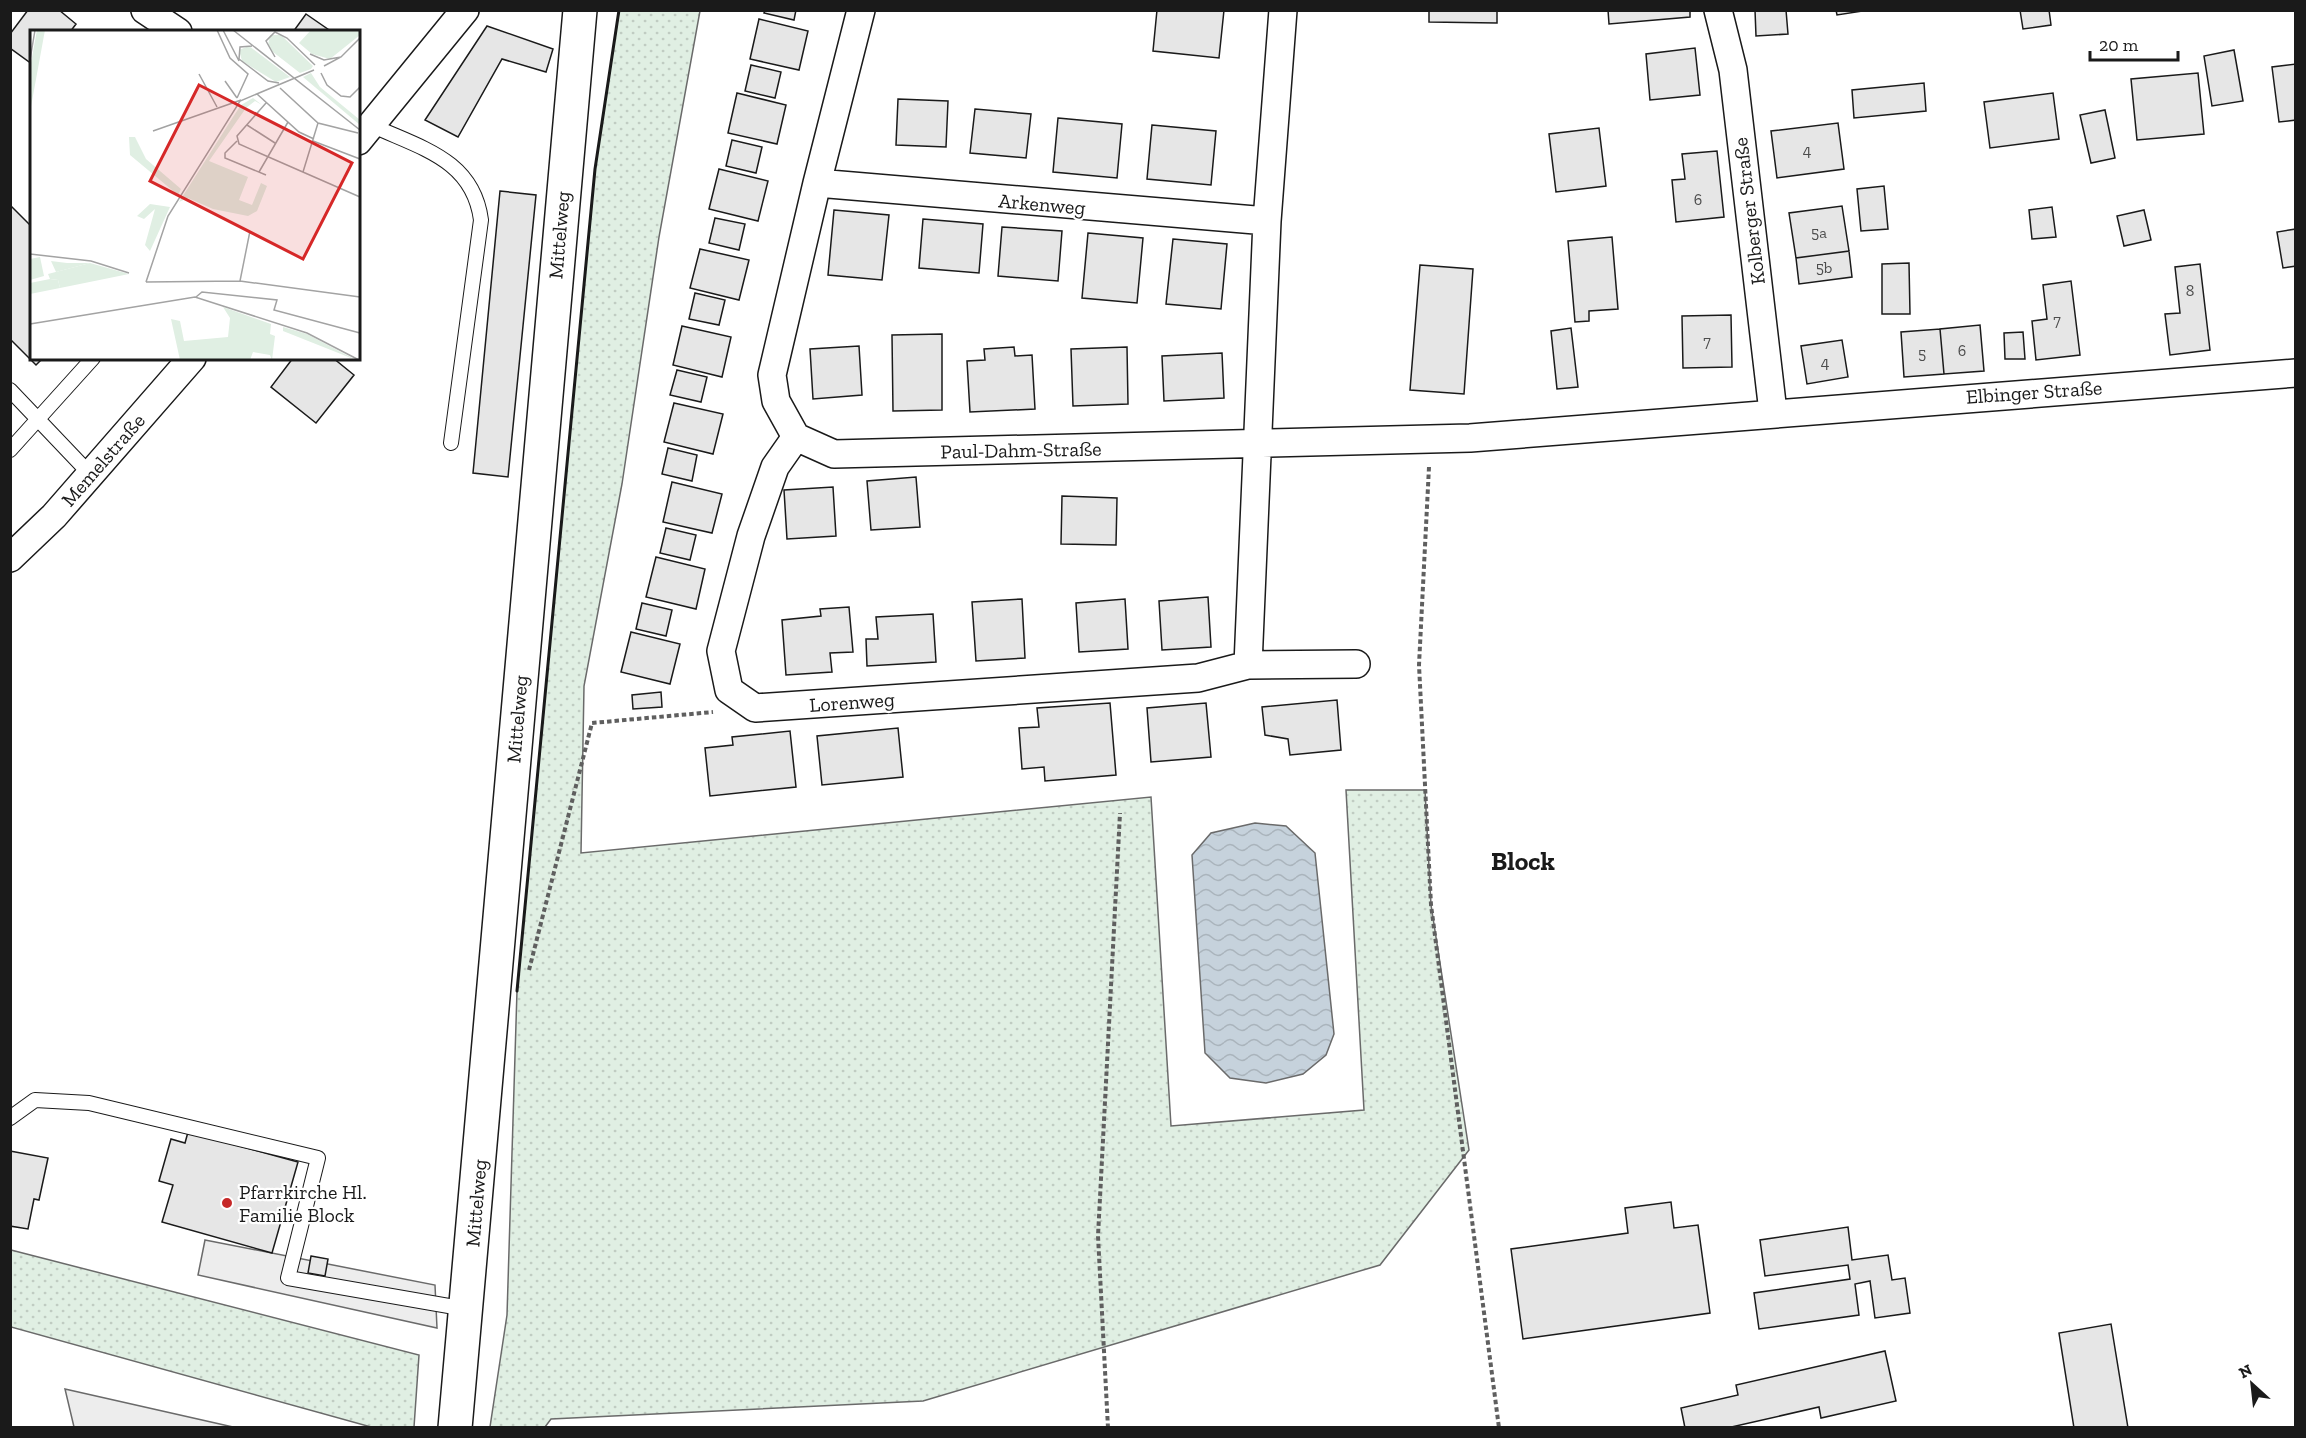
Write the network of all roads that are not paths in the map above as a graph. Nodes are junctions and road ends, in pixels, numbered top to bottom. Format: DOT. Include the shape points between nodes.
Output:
graph roads {
  1 [pos="145,10"];
  2 [pos="465,10"];
  3 [pos="580,10"];
  4 [pos="861,10"];
  5 [pos="1283,10"];
  6 [pos="1718,10"];
  7 [pos="175,30"];
  8 [pos="365,133"];
  9 [pos="817,183"];
  10 [pos="1267,221"];
  11 [pos="91,360"];
  12 [pos="190,360"];
  13 [pos="2295,373"];
  14 [pos="10,390"];
  15 [pos="1773,412"];
  16 [pos="39,419"];
  17 [pos="796,437"];
  18 [pos="1430,440"];
  19 [pos="451,443"];
  20 [pos="1257,444"];
  21 [pos="10,450"];
  22 [pos="90,474"];
  23 [pos="10,558"];
  24 [pos="1356,664"];
  25 [pos="1248,665"];
  26 [pos="10,1118"];
  27 [pos="468,1310"];
  28 [pos="456,1428"];
  1 -- 7 [label="street"];
  2 -- 8 [label="street"];
  3 -- 27 [label="main road, Mittelweg"];
  4 -- 9 [label="street"];
  5 -- 10 [label="street"];
  6 -- 15 [label="street, Kolberger Straße" via="1733,70"];
  8 -- 19 [label="lane" via="447,162 470,184 478,200 481,220"];
  9 -- 10 [label="street, Arkenweg"];
  9 -- 17 [label="street" via="772,375 776,401"];
  10 -- 20 [label="street"];
  11 -- 16 [label="lane"];
  12 -- 22 [label="street, Memelstraße"];
  13 -- 15 [label="street, Elbinger Straße"];
  14 -- 16 [label="lane"];
  15 -- 18 [label="street, Elbinger Straße"];
  16 -- 21 [label="lane"];
  16 -- 22 [label="lane"];
  17 -- 20 [label="street, Paul-Dahm-Straße" via="834,454"];
  17 -- 25 [label="street, Lorenweg" via="771,477 721,651 729,690 755,708 1198,678"];
  18 -- 20 [label="street, Paul-Dahm-Straße"];
  20 -- 25 [label="street"];
  22 -- 23 [label="street, Memelstraße"];
  24 -- 25 [label="street, Lorenweg"];
  26 -- 27 [label="lane" via="35,1100 89,1102 318,1158 288,1278"];
  27 -- 28 [label="main road, Mittelweg"];
}
